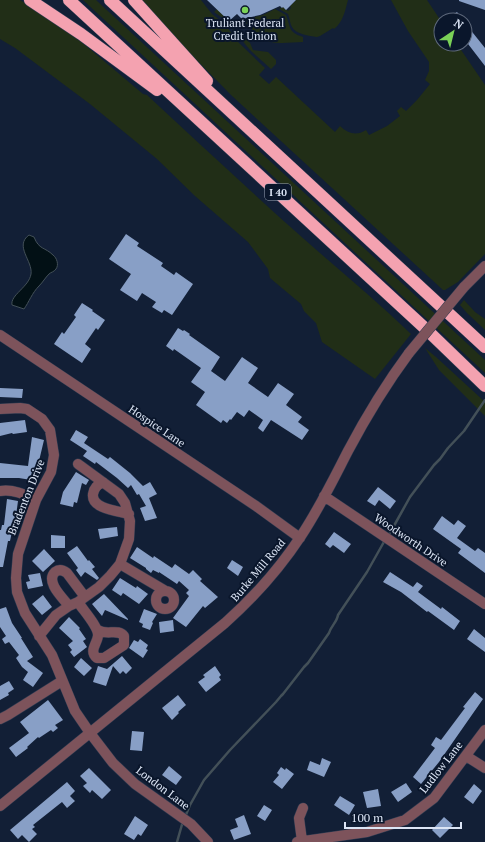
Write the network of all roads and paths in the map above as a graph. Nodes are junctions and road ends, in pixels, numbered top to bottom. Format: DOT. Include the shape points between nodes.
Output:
graph roads {
  1 [pos="30,0"];
  2 [pos="69,0"];
  3 [pos="110,0"];
  4 [pos="134,0"];
  5 [pos="205,125"];
  6 [pos="268,147"];
  7 [pos="485,266"];
  8 [pos="0,335"];
  9 [pos="485,347"];
  10 [pos="485,386"];
  11 [pos="0,408"];
  12 [pos="78,464"];
  13 [pos="103,482"];
  14 [pos="0,491"];
  15 [pos="324,496"];
  16 [pos="36,500"];
  17 [pos="129,514"];
  18 [pos="300,538"];
  19 [pos="120,564"];
  20 [pos="164,590"];
  21 [pos="77,601"];
  22 [pos="485,604"];
  23 [pos="98,630"];
  24 [pos="39,636"];
  25 [pos="62,681"];
  26 [pos="0,719"];
  27 [pos="485,730"];
  28 [pos="90,734"];
  29 [pos="466,756"];
  30 [pos="485,768"];
  31 [pos="0,806"];
  32 [pos="303,808"];
  33 [pos="367,837"];
  34 [pos="299,841"];
  35 [pos="208,842"];
  1 -- 5 [label="highway" via="82,34"];
  2 -- 5 [label="highway, I 40"];
  3 -- 6 [label="highway, I 40"];
  4 -- 6 [label="highway"];
  5 -- 10 [label="highway, I 40"];
  6 -- 9 [label="highway, I 40"];
  7 -- 15 [label="street, Burke Mill Road, bridge" via="464,287 391,377"];
  8 -- 18 [label="street, Hospice Lane"];
  11 -- 16 [label="street, Bradenton Drive" via="27,409 42,419 50,430 54,462"];
  12 -- 13 [label="street"];
  13 -- 17 [label="street" via="119,494"];
  13 -- 17 [label="street" via="98,484 93,493 96,504"];
  14 -- 16 [label="street" via="14,491"];
  15 -- 18 [label="street, Burke Mill Road"];
  15 -- 22 [label="street, Woodworth Drive"];
  16 -- 24 [label="street, Bradenton Drive" via="18,554 16,578 25,613"];
  17 -- 19 [label="street" via="131,528"];
  18 -- 28 [label="street, Burke Mill Road" via="239,611"];
  19 -- 20 [label="street"];
  19 -- 21 [label="street" via="110,576"];
  21 -- 23 [label="street"];
  21 -- 24 [label="street" via="56,615"];
  24 -- 25 [label="street, Bradenton Drive" via="52,654"];
  25 -- 26 [label="street"];
  25 -- 28 [label="street, Bradenton Drive" via="75,711"];
  27 -- 29 [label="street, Ludlow Lane"];
  28 -- 31 [label="street, Burke Mill Road"];
  28 -- 35 [label="street, London Lane" via="113,763 135,784 191,824"];
  29 -- 30 [label="street"];
  29 -- 33 [label="street, Ludlow Lane" via="434,798 405,820"];
  32 -- 34 [label="street" via="299,818"];
  33 -- 34 [label="street, Ludlow Lane"];
}
